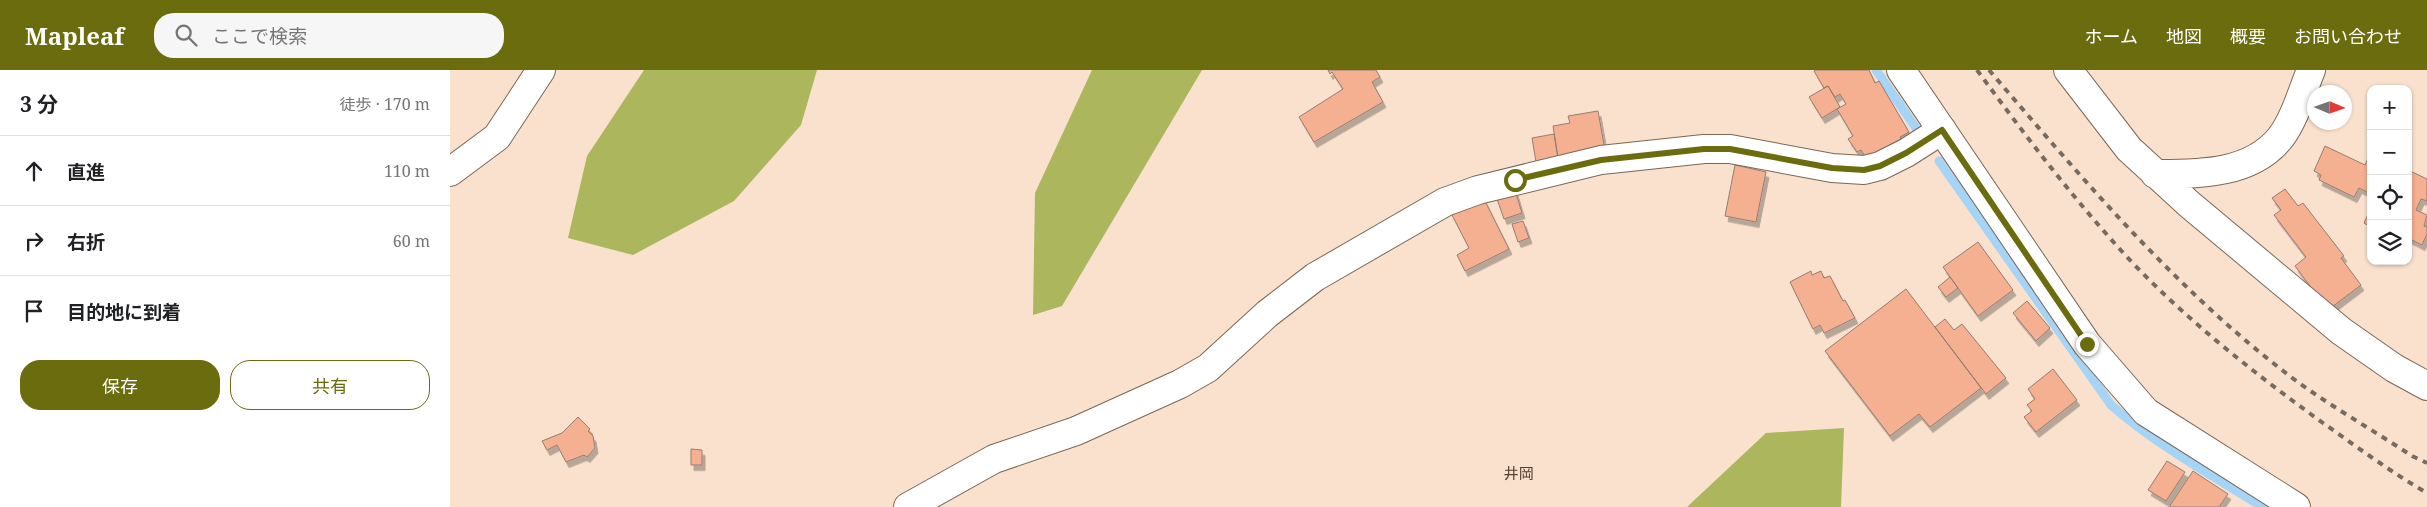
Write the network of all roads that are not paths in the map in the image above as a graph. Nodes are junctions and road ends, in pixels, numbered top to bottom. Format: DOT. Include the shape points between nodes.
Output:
graph roads {
  1 [pos="541,70"];
  2 [pos="1901,70"];
  3 [pos="2068,70"];
  4 [pos="2310,70"];
  5 [pos="1942,130"];
  6 [pos="450,172"];
  7 [pos="2155,174"];
  8 [pos="2427,386"];
  9 [pos="908,507"];
  10 [pos="2296,507"];
  1 -- 6 [label="street" via="496,137"];
  2 -- 5 [label="street"];
  3 -- 7 [label="street" via="2129,149"];
  4 -- 7 [label="street" via="2290,120 2271,148 2220,171"];
  5 -- 9 [label="street" via="1906,153 1864,170 1832,168 1730,149 1704,149 1601,160 1478,190 1445,202 1315,277 1267,314 1208,368 1180,384 1076,431 994,459"];
  5 -- 10 [label="street" via="2087,344 2146,412"];
  7 -- 8 [label="street" via="2340,331"];
}
